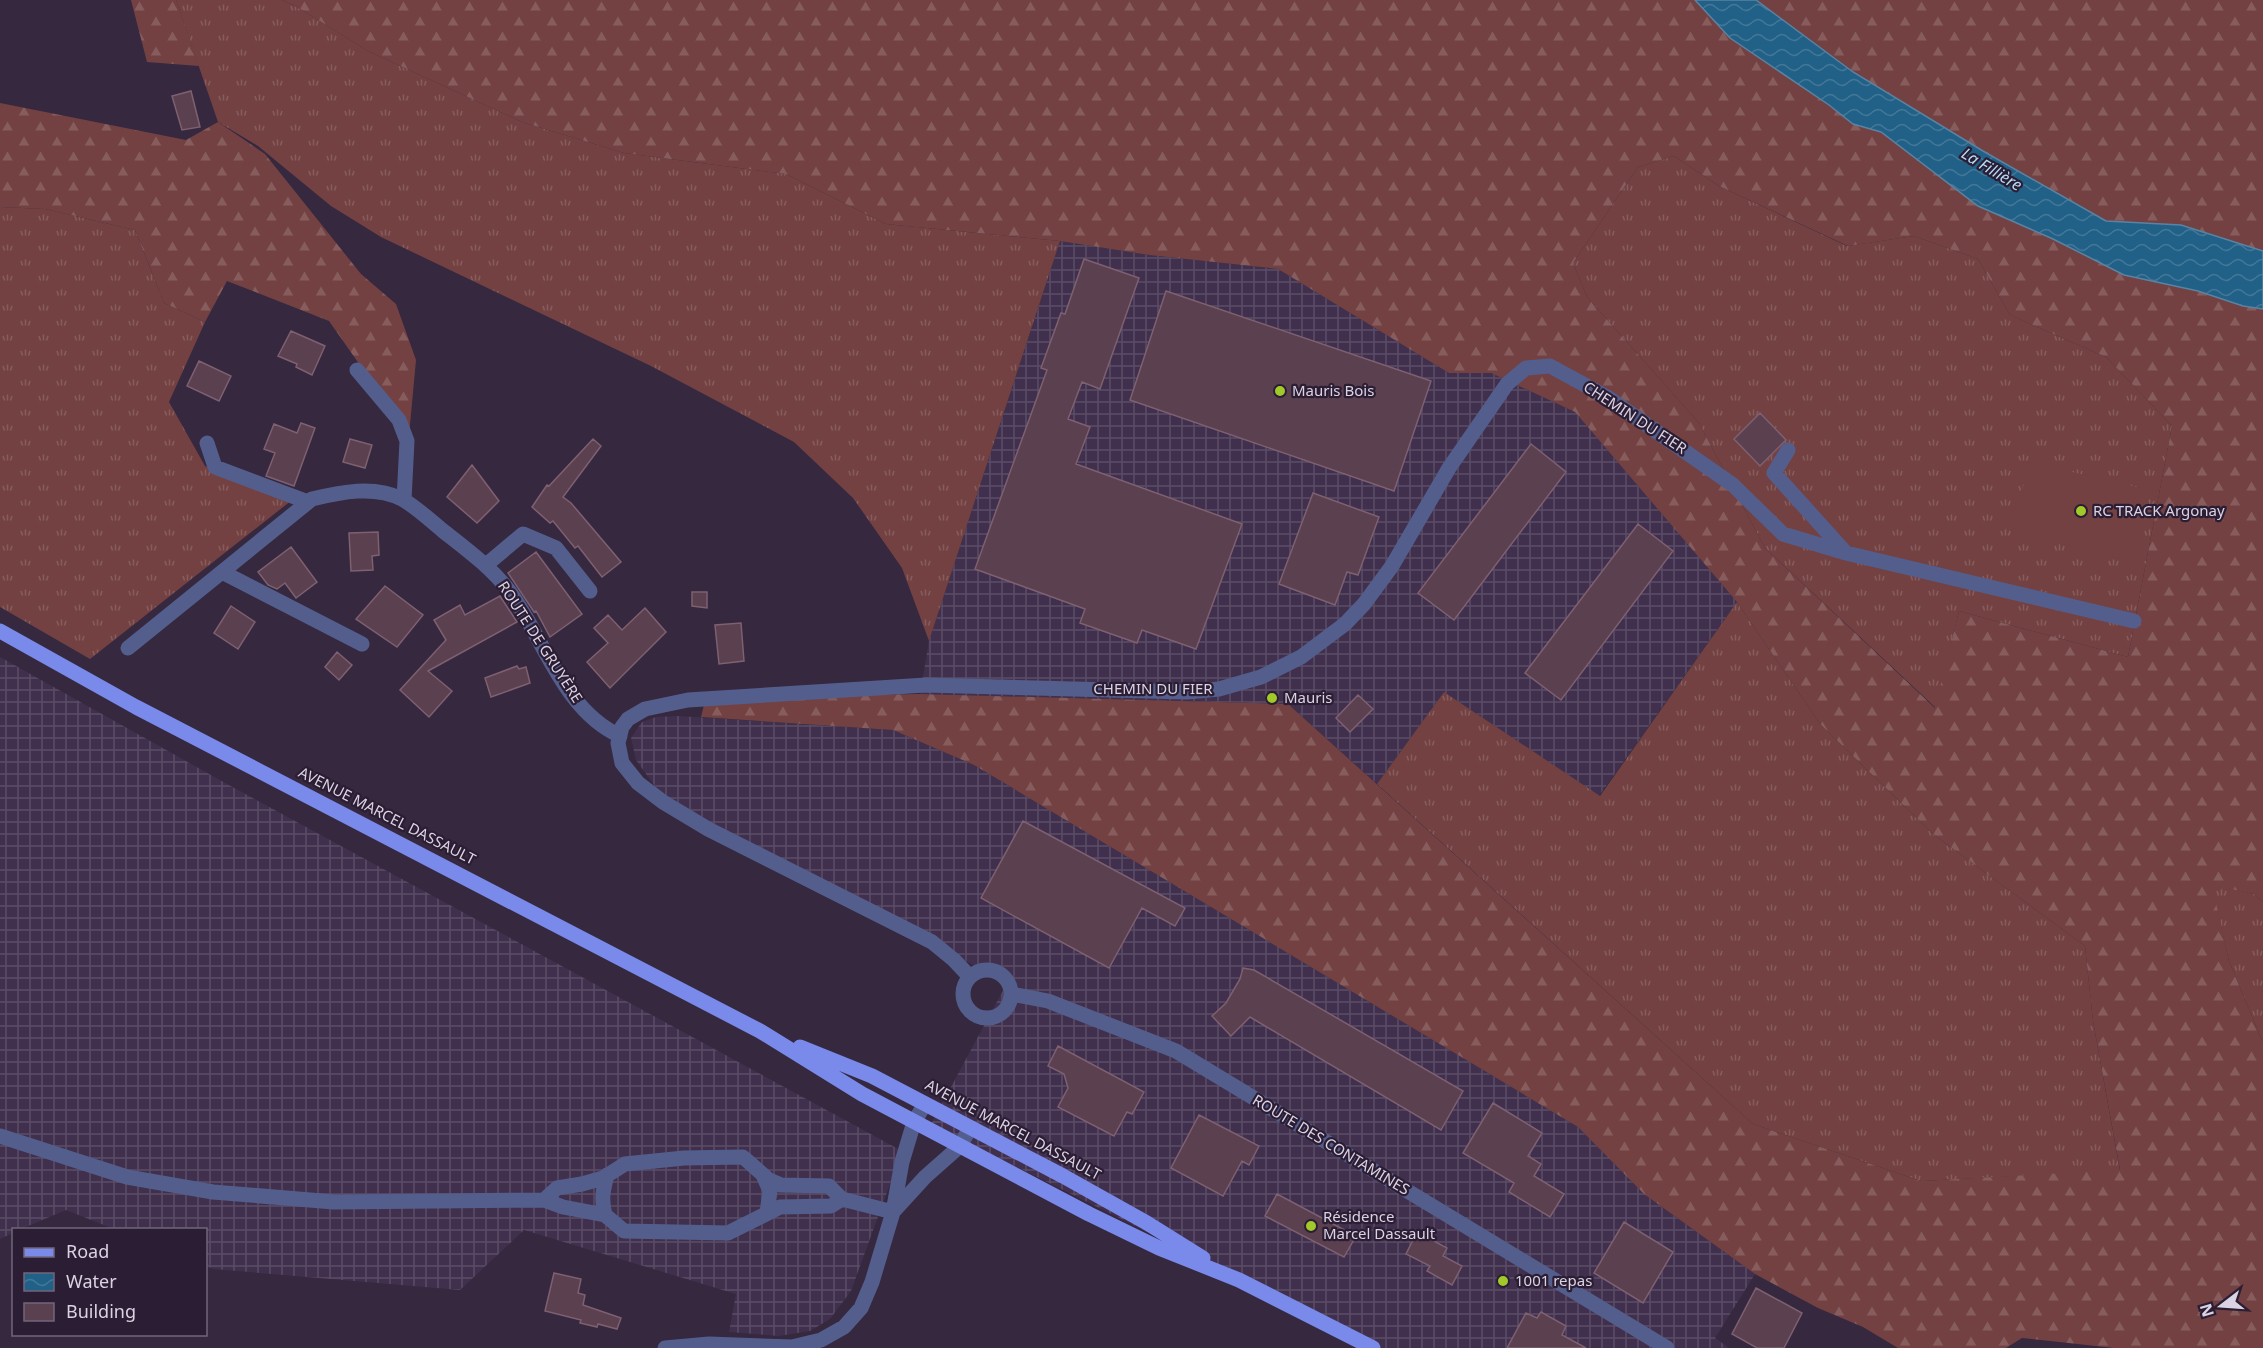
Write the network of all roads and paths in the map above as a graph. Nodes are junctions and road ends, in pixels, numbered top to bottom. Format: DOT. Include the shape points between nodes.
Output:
graph roads {
  1 [pos="357,370"];
  2 [pos="207,443"];
  3 [pos="1788,450"];
  4 [pos="404,500"];
  5 [pos="308,502"];
  6 [pos="1846,553"];
  7 [pos="486,565"];
  8 [pos="222,572"];
  9 [pos="590,591"];
  10 [pos="2134,621"];
  11 [pos="0,631"];
  12 [pos="362,644"];
  13 [pos="128,648"];
  14 [pos="620,736"];
  15 [pos="970,977"];
  16 [pos="1011,994"];
  17 [pos="760,1031"];
  18 [pos="925,1104"];
  19 [pos="914,1122"];
  20 [pos="970,1128"];
  21 [pos="0,1136"];
  22 [pos="960,1146"];
  23 [pos="607,1175"];
  24 [pos="764,1175"];
  25 [pos="842,1199"];
  26 [pos="544,1200"];
  27 [pos="893,1212"];
  28 [pos="767,1213"];
  29 [pos="605,1215"];
  30 [pos="1239,1280"];
  31 [pos="665,1348"];
  32 [pos="1373,1348"];
  33 [pos="1667,1348"];
  1 -- 4 [label="street" via="399,420 407,441"];
  2 -- 5 [label="street" via="215,466"];
  3 -- 6 [label="street" via="1774,473"];
  4 -- 5 [label="street, ROUTE DE GRUYÈRE" via="367,490 340,492"];
  4 -- 7 [label="street, ROUTE DE GRUYÈRE"];
  5 -- 8 [label="street, ROUTE DE GRUYÈRE"];
  6 -- 10 [label="street"];
  6 -- 14 [label="street, CHEMIN DU FIER" via="1783,534 1733,485 1607,397 1550,366 1526,368 1507,384 1482,417 1392,566 1364,604 1324,641 1261,676 1219,689 1187,692 926,685 688,700 637,712 622,727"];
  7 -- 9 [label="street" via="523,534 556,548"];
  7 -- 14 [label="street, ROUTE DE GRUYÈRE" via="512,595 561,679 588,715"];
  8 -- 12 [label="street"];
  8 -- 13 [label="street, ROUTE DE GRUYÈRE"];
  11 -- 17 [label="main road, AVENUE MARCEL DASSAULT" via="136,707"];
  14 -- 15 [label="street" via="619,753 628,772 663,802 708,829 932,942"];
  15 -- 16 [label="street" via="985,970 996,971 1006,978"];
  15 -- 16 [label="street" via="964,1000 969,1010 979,1016 990,1018 1000,1014"];
  16 -- 33 [label="street, ROUTE DES CONTAMINES" via="1048,1001 1176,1051"];
  17 -- 18 [label="main road, AVENUE MARCEL DASSAULT" via="872,1076"];
  17 -- 19 [label="main road, AVENUE MARCEL DASSAULT"];
  18 -- 19 [label="street"];
  18 -- 20 [label="main road, AVENUE MARCEL DASSAULT"];
  19 -- 22 [label="main road, AVENUE MARCEL DASSAULT"];
  19 -- 27 [label="street"];
  20 -- 22 [label="street"];
  20 -- 30 [label="main road, AVENUE MARCEL DASSAULT" via="1147,1223"];
  21 -- 26 [label="street" via="127,1177 213,1192 334,1202"];
  22 -- 27 [label="street"];
  22 -- 30 [label="main road, AVENUE MARCEL DASSAULT" via="1129,1233"];
  23 -- 24 [label="street" via="625,1164 743,1158"];
  23 -- 26 [label="street" via="557,1188"];
  23 -- 29 [label="street" via="602,1191"];
  24 -- 25 [label="street" via="781,1185 829,1186"];
  24 -- 28 [label="street" via="770,1191"];
  25 -- 27 [label="street"];
  25 -- 28 [label="street" via="831,1206 780,1207"];
  26 -- 29 [label="street"];
  27 -- 31 [label="street" via="861,1308 833,1334 792,1347 709,1344"];
  28 -- 29 [label="street" via="728,1233 624,1231"];
  30 -- 32 [label="main road, AVENUE MARCEL DASSAULT"];
}
